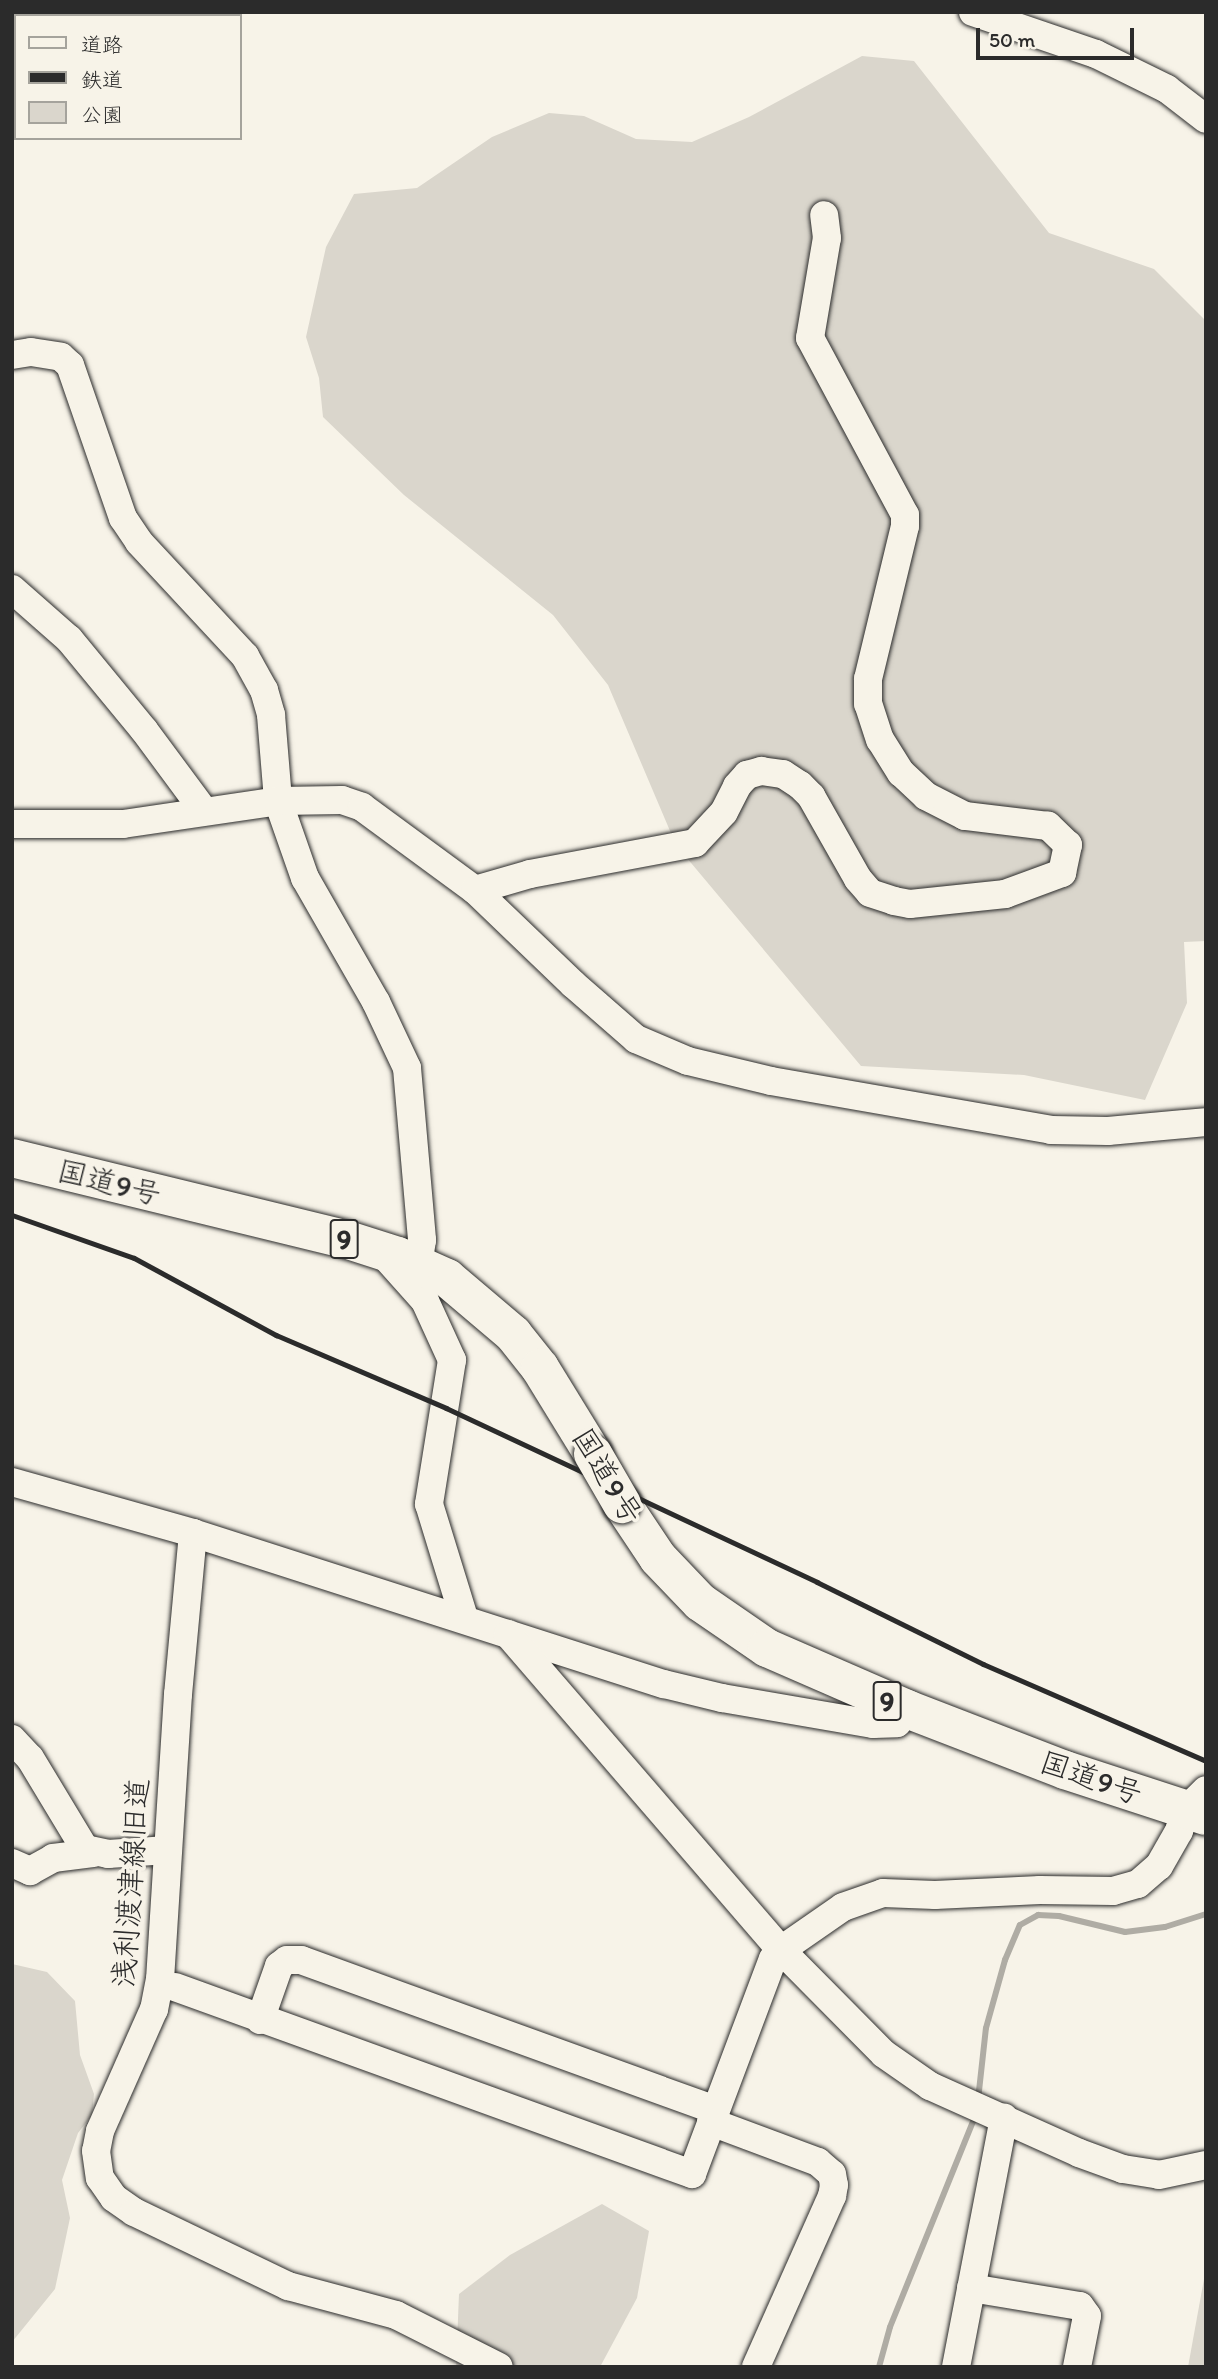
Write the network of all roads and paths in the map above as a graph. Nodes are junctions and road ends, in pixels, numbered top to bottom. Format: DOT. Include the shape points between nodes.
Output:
graph roads {
  1 [pos="973,12"];
  2 [pos="1206,119"];
  3 [pos="824,215"];
  4 [pos="12,355"];
  5 [pos="12,589"];
  6 [pos="278,801"];
  7 [pos="204,811"];
  8 [pos="12,824"];
  9 [pos="475,890"];
  10 [pos="1206,1122"];
  11 [pos="12,1158"];
  12 [pos="379,1248"];
  13 [pos="418,1265"];
  14 [pos="12,1482"];
  15 [pos="193,1533"];
  16 [pos="464,1618"];
  17 [pos="507,1633"];
  18 [pos="907,1709"];
  19 [pos="12,1739"];
  20 [pos="1199,1805"];
  21 [pos="168,1850"];
  22 [pos="93,1853"];
  23 [pos="12,1863"];
  24 [pos="781,1950"];
  25 [pos="175,1987"];
  26 [pos="261,2020"];
  27 [pos="713,2116"];
  28 [pos="1004,2118"];
  29 [pos="1206,2165"];
  30 [pos="971,2288"];
  31 [pos="499,2367"];
  32 [pos="756,2367"];
  33 [pos="956,2367"];
  34 [pos="1077,2367"];
  1 -- 2 [label="street" via="1096,54 1167,89"];
  3 -- 9 [label="street" via="827,238 810,338 905,515 868,679 867,704 880,740 901,773 926,796 965,816 1048,826 1068,845 1062,873 1005,894 909,904 870,893 811,796 783,774 761,771 742,780 724,812 695,843 530,874"];
  4 -- 6 [label="street" via="31,352 61,357 70,365 124,517 139,542 255,670 271,715"];
  5 -- 7 [label="street" via="69,639"];
  6 -- 7 [label="street"];
  6 -- 9 [label="street" via="324,798 362,807"];
  6 -- 13 [label="street" via="305,878 376,1002 407,1068 422,1241"];
  7 -- 8 [label="street" via="123,824"];
  9 -- 10 [label="street" via="636,1039 688,1061 740,1075 1051,1130 1108,1131"];
  11 -- 12 [label="highway, 国道9号 / 9"];
  12 -- 13 [label="highway, 国道9号 / 9"];
  12 -- 16 [label="street" via="425,1301 452,1360 429,1504"];
  13 -- 18 [label="highway, 国道9号 / 9, bridge" via="447,1278 513,1334 541,1368 658,1558 700,1602 767,1648"];
  14 -- 15 [label="street"];
  15 -- 16 [label="street"];
  15 -- 21 [label="street, 浅利渡津線旧道"];
  16 -- 17 [label="street"];
  17 -- 18 [label="street" via="722,1698 873,1724 897,1723"];
  17 -- 24 [label="street"];
  18 -- 20 [label="highway, 国道9号 / 9" via="1065,1770"];
  19 -- 22 [label="street" via="30,1758 77,1838"];
  20 -- 24 [label="street" via="1151,1876 1127,1888 883,1893 843,1907"];
  21 -- 22 [label="street"];
  21 -- 31 [label="street, 浅利渡津線旧道" via="160,1979 154,2010 100,2131 97,2166 105,2188 134,2212 288,2287 396,2315"];
  22 -- 23 [label="street" via="53,1858 30,1871"];
  24 -- 27 [label="street" via="773,1959"];
  24 -- 28 [label="street" via="884,2054 930,2086"];
  25 -- 26 [label="street"];
  26 -- 27 [label="street" via="692,2174"];
  26 -- 27 [label="street" via="279,1966 287,1960 301,1960"];
  27 -- 32 [label="street" via="818,2162 832,2174 834,2185"];
  28 -- 29 [label="street" via="1123,2169 1159,2175"];
  28 -- 30 [label="street"];
  30 -- 33 [label="street"];
  30 -- 34 [label="street" via="1080,2306 1087,2316"];
}
